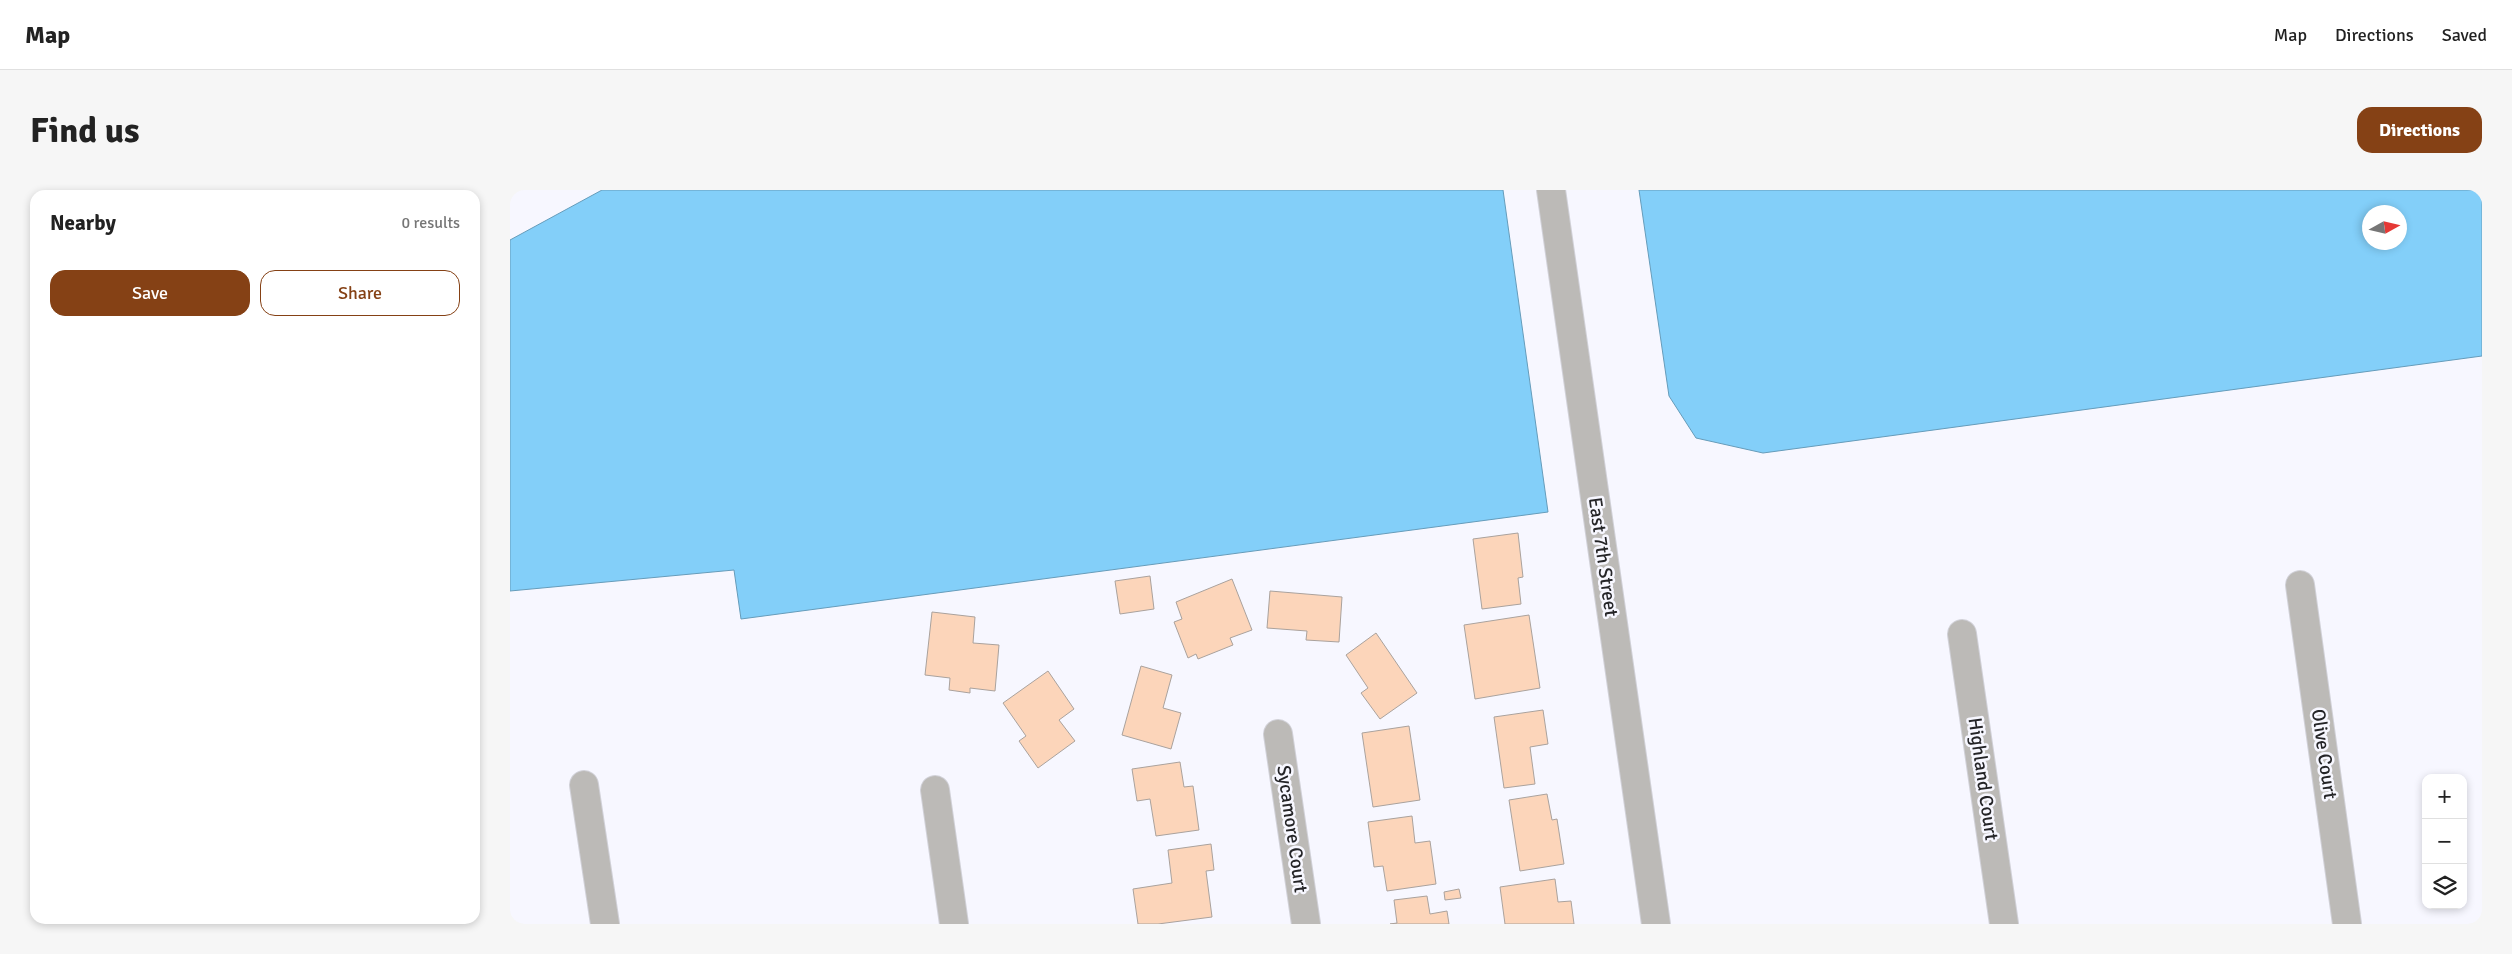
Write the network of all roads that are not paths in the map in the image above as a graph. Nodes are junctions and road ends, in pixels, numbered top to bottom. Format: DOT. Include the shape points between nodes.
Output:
graph roads {
  1 [pos="1551,190"];
  2 [pos="2300,585"];
  3 [pos="1962,634"];
  4 [pos="1278,734"];
  5 [pos="584,785"];
  6 [pos="935,790"];
  7 [pos="605,924"];
  8 [pos="954,924"];
  9 [pos="1306,924"];
  10 [pos="1656,924"];
  11 [pos="2004,924"];
  12 [pos="2347,924"];
  1 -- 10 [label="street, East 7th Street"];
  2 -- 12 [label="street, Olive Court"];
  3 -- 11 [label="street, Highland Court"];
  4 -- 9 [label="street, Sycamore Court"];
  5 -- 7 [label="street"];
  6 -- 8 [label="street"];
}
